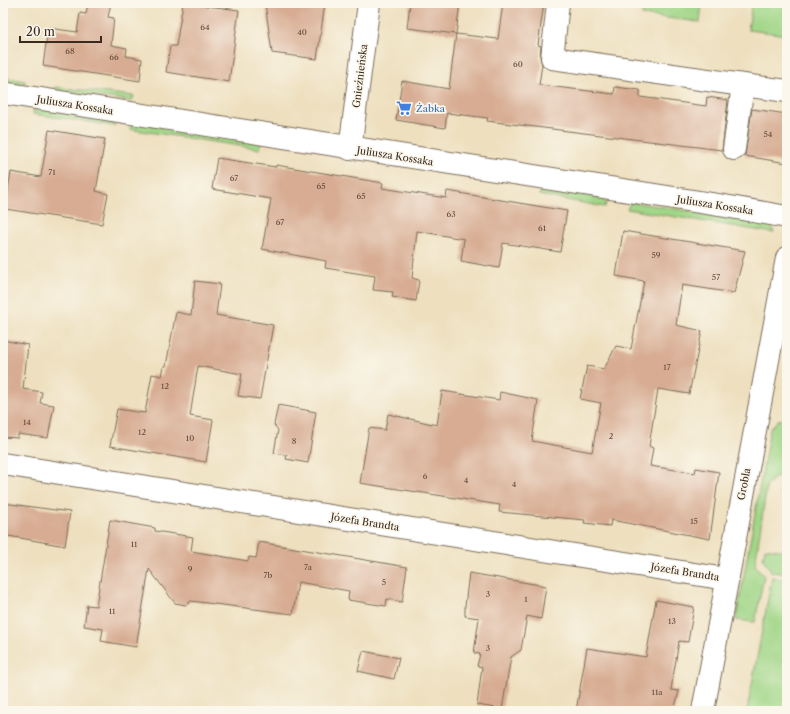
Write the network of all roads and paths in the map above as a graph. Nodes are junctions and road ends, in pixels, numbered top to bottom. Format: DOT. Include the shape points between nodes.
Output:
graph roads {
  1 [pos="369,3"];
  2 [pos="558,3"];
  3 [pos="743,85"];
  4 [pos="787,90"];
  5 [pos="3,93"];
  6 [pos="350,149"];
  7 [pos="734,149"];
  8 [pos="787,217"];
  9 [pos="787,258"];
  10 [pos="3,464"];
  11 [pos="726,579"];
  12 [pos="703,711"];
  1 -- 6 [label="street, Gnieźnieńska"];
  2 -- 3 [label="street" via="552,58"];
  3 -- 4 [label="street"];
  3 -- 7 [label="street"];
  5 -- 6 [label="street, Juliusza Kossaka"];
  6 -- 8 [label="street, Juliusza Kossaka"];
  9 -- 11 [label="street, Grobla"];
  10 -- 11 [label="street, Józefa Brandta"];
  11 -- 12 [label="street, Grobla"];
}
